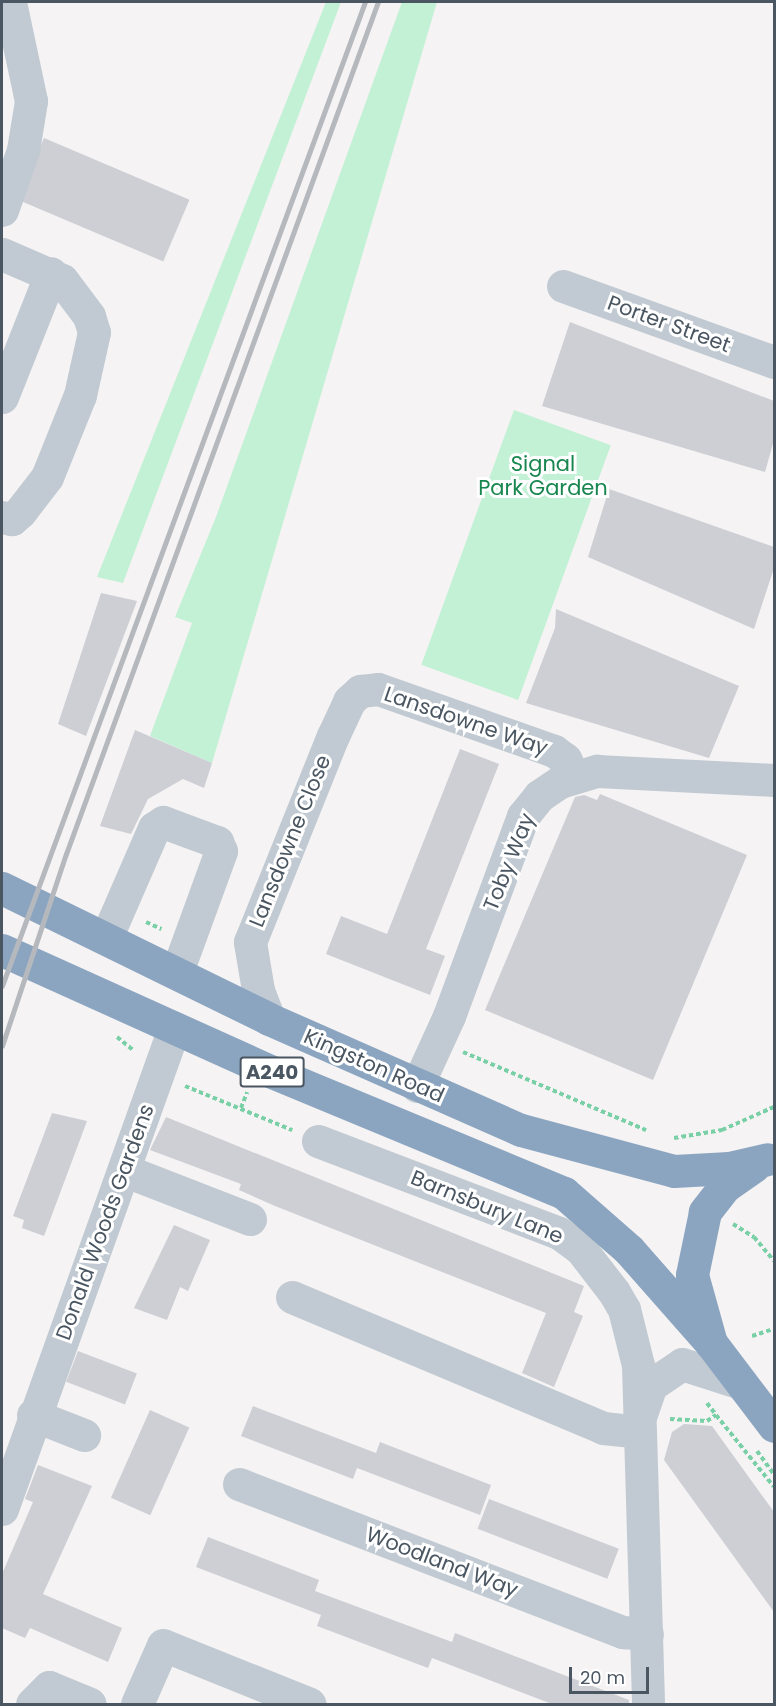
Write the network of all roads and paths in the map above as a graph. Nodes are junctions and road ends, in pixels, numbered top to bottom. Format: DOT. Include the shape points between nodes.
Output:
graph roads {
  1 [pos="10,2"];
  2 [pos="2,210"];
  3 [pos="2,254"];
  4 [pos="51,273"];
  5 [pos="563,286"];
  6 [pos="774,362"];
  7 [pos="2,397"];
  8 [pos="2,517"];
  9 [pos="349,701"];
  10 [pos="574,777"];
  11 [pos="774,780"];
  12 [pos="2,888"];
  13 [pos="140,919"];
  14 [pos="171,933"];
  15 [pos="107,936"];
  16 [pos="2,951"];
  17 [pos="177,972"];
  18 [pos="269,1019"];
  19 [pos="174,1028"];
  20 [pos="438,1041"];
  21 [pos="173,1081"];
  22 [pos="417,1086"];
  23 [pos="774,1107"];
  24 [pos="658,1135"];
  25 [pos="668,1137"];
  26 [pos="318,1141"];
  27 [pos="771,1158"];
  28 [pos="126,1171"];
  29 [pos="250,1219"];
  30 [pos="731,1222"];
  31 [pos="774,1261"];
  32 [pos="292,1297"];
  33 [pos="774,1329"];
  34 [pos="752,1336"];
  35 [pos="711,1343"];
  36 [pos="741,1383"];
  37 [pos="33,1415"];
  38 [pos="640,1425"];
  39 [pos="774,1426"];
  40 [pos="84,1436"];
  41 [pos="239,1484"];
  42 [pos="774,1487"];
  43 [pos="2,1509"];
  44 [pos="647,1634"];
  45 [pos="33,1704"];
  46 [pos="90,1704"];
  47 [pos="138,1704"];
  48 [pos="310,1704"];
  49 [pos="648,1704"];
  1 -- 2 [label="street" via="31,101 22,150"];
  3 -- 4 [label="street"];
  4 -- 7 [label="street"];
  4 -- 8 [label="street" via="71,289 89,315 93,352 47,477 20,512 12,519"];
  5 -- 6 [label="street, Porter Street"];
  9 -- 10 [label="street, Lansdowne Way" via="360,691 378,689 554,751 565,759"];
  9 -- 18 [label="street, Lansdowne Close" via="250,942 258,990"];
  10 -- 11 [label="street, Toby Way" via="620,771"];
  10 -- 20 [label="street, Toby Way" via="539,796 523,816"];
  12 -- 15 [label="highway, Kingston Road / A240"];
  13 -- 14 [label="path"];
  15 -- 17 [label="highway, Kingston Road / A240"];
  15 -- 17 [label="street" via="154,828 163,822 217,842 221,851"];
  16 -- 19 [label="highway, Kingston Road / A240"];
  17 -- 18 [label="highway, Kingston Road / A240"];
  18 -- 22 [label="highway, Kingston Road / A240"];
  19 -- 28 [label="street, Donald Woods Gardens"];
  19 -- 35 [label="highway, Kingston Road / A240" via="564,1193 629,1250"];
  20 -- 22 [label="street, Toby Way"];
  20 -- 24 [label="path"];
  21 -- 26 [label="path"];
  22 -- 27 [label="highway, Kingston Road / A240" via="521,1130 674,1171 729,1168"];
  23 -- 25 [label="path" via="722,1130"];
  26 -- 38 [label="street, Barnsbury Lane" via="528,1219 580,1248 624,1309 638,1365"];
  27 -- 35 [label="highway, A240" via="725,1186 705,1212 698,1232 692,1275"];
  28 -- 29 [label="street"];
  28 -- 37 [label="street, Donald Woods Gardens"];
  30 -- 31 [label="path" via="754,1237"];
  32 -- 38 [label="street" via="603,1428"];
  33 -- 34 [label="path"];
  35 -- 36 [label="highway, A240"];
  36 -- 38 [label="street, Barnsbury Lane" via="693,1364 671,1367 651,1385"];
  36 -- 39 [label="highway, A240"];
  37 -- 40 [label="street"];
  37 -- 43 [label="street, Donald Woods Gardens"];
  38 -- 42 [label="path" via="707,1421 716,1415"];
  38 -- 44 [label="street, Barnsbury Lane"];
  41 -- 44 [label="street, Woodland Way" via="623,1632"];
  44 -- 49 [label="street, Barnsbury Lane"];
  45 -- 46 [label="street" via="50,1686"];
  47 -- 48 [label="street" via="163,1645"];
}
